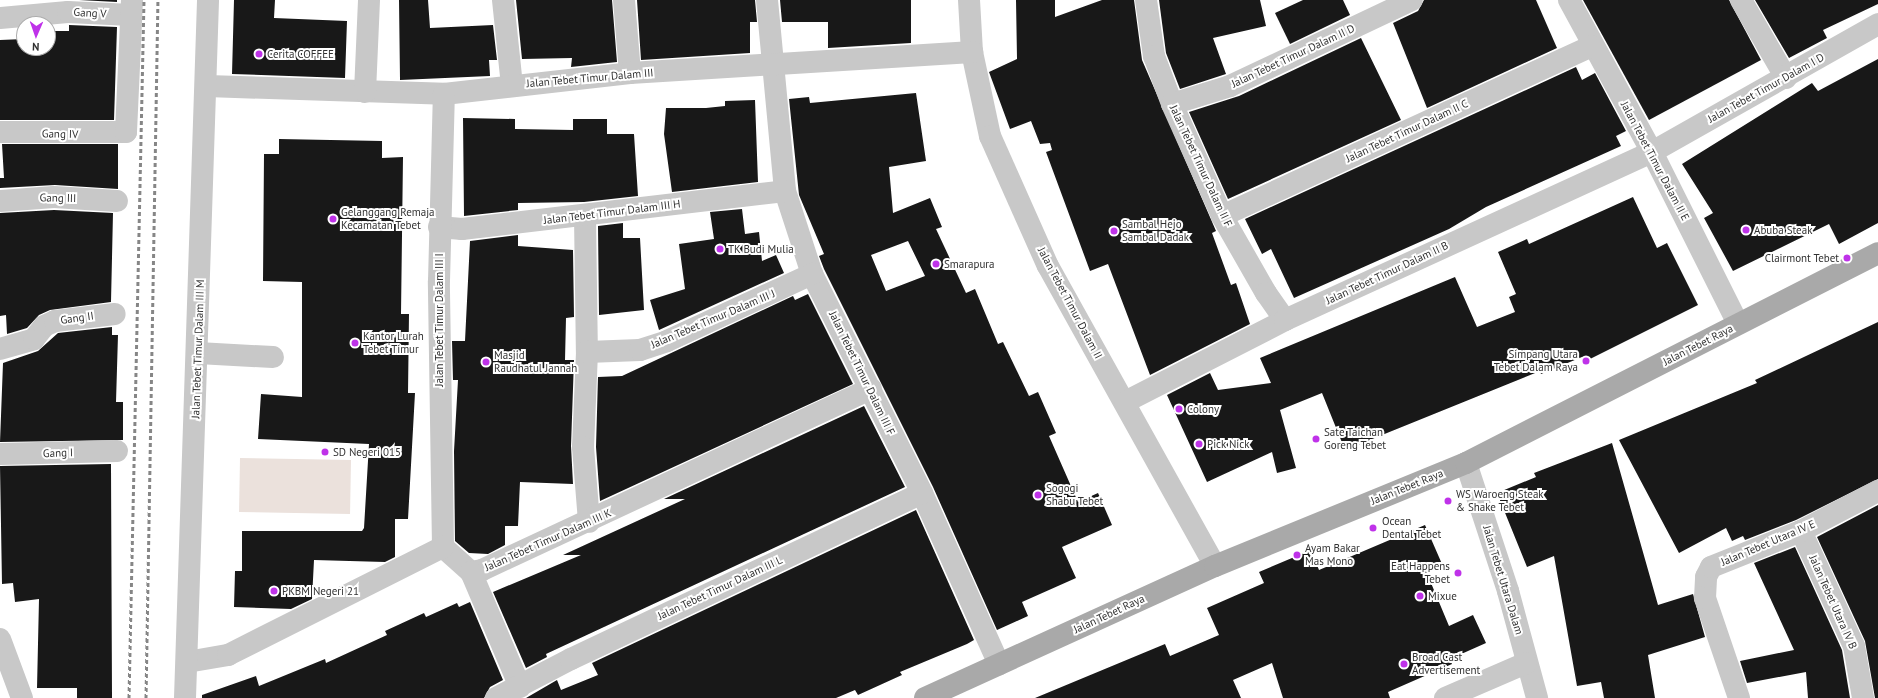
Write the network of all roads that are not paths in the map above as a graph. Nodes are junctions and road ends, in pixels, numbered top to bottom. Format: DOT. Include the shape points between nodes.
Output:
graph roads {
  1 [pos="208,0"];
  2 [pos="369,0"];
  3 [pos="503,0"];
  4 [pos="624,0"];
  5 [pos="767,0"];
  6 [pos="969,0"];
  7 [pos="1146,0"];
  8 [pos="1412,0"];
  9 [pos="1569,0"];
  10 [pos="1741,0"];
  11 [pos="132,7"];
  12 [pos="0,18"];
  13 [pos="1878,24"];
  14 [pos="1592,46"];
  15 [pos="972,52"];
  16 [pos="774,67"];
  17 [pos="630,73"];
  18 [pos="1786,78"];
  19 [pos="206,86"];
  20 [pos="512,86"];
  21 [pos="365,92"];
  22 [pos="444,94"];
  23 [pos="1172,104"];
  24 [pos="0,132"];
  25 [pos="1652,152"];
  26 [pos="785,191"];
  27 [pos="0,201"];
  28 [pos="117,201"];
  29 [pos="585,216"];
  30 [pos="1222,216"];
  31 [pos="439,227"];
  32 [pos="1878,253"];
  33 [pos="812,274"];
  34 [pos="115,314"];
  35 [pos="1285,320"];
  36 [pos="1738,324"];
  37 [pos="0,349"];
  38 [pos="587,352"];
  39 [pos="198,353"];
  40 [pos="273,357"];
  41 [pos="871,389"];
  42 [pos="1125,402"];
  43 [pos="117,451"];
  44 [pos="0,454"];
  45 [pos="1466,463"];
  46 [pos="1878,491"];
  47 [pos="922,493"];
  48 [pos="589,522"];
  49 [pos="1801,531"];
  50 [pos="443,547"];
  51 [pos="1215,566"];
  52 [pos="471,572"];
  53 [pos="0,639"];
  54 [pos="187,662"];
  55 [pos="1526,663"];
  56 [pos="999,664"];
  57 [pos="520,687"];
  58 [pos="22,698"];
  59 [pos="185,698"];
  60 [pos="496,698"];
  61 [pos="925,698"];
  62 [pos="1445,698"];
  63 [pos="1537,698"];
  64 [pos="1739,698"];
  65 [pos="1863,698"];
  1 -- 19 [label="street, Jalan Tebet Timur Dalam III M"];
  2 -- 21 [label="street"];
  3 -- 20 [label="street"];
  4 -- 17 [label="street"];
  5 -- 16 [label="street, Jalan Tebet Timur Dalam III F"];
  6 -- 15 [label="street, Jalan Tebet Timur Dalam II"];
  7 -- 23 [label="street, Jalan Tebet Timur Dalam II F" via="1154,56"];
  8 -- 23 [label="street, Jalan Tebet Timur Dalam II D" via="1230,86"];
  9 -- 14 [label="street, Jalan Tebet Timur Dalam II E"];
  10 -- 18 [label="street"];
  11 -- 12 [label="street, Gang V"];
  11 -- 24 [label="street, Gang IV" via="128,129 121,134"];
  13 -- 18 [label="street, Jalan Tebet Timur Dalam I D"];
  14 -- 25 [label="street, Jalan Tebet Timur Dalam II E"];
  14 -- 30 [label="street, Jalan Tebet Timur Dalam II C"];
  15 -- 16 [label="street, Jalan Tebet Timur Dalam III"];
  15 -- 42 [label="street, Jalan Tebet Timur Dalam II" via="990,136 1048,266"];
  16 -- 17 [label="street, Jalan Tebet Timur Dalam III"];
  16 -- 26 [label="street, Jalan Tebet Timur Dalam III F"];
  17 -- 20 [label="street, Jalan Tebet Timur Dalam III"];
  18 -- 25 [label="street, Jalan Tebet Timur Dalam I D"];
  19 -- 21 [label="street, Jalan Tebet Timur Dalam III"];
  19 -- 39 [label="street, Jalan Tebet Timur Dalam III M"];
  20 -- 22 [label="street, Jalan Tebet Timur Dalam III"];
  21 -- 22 [label="street, Jalan Tebet Timur Dalam III"];
  22 -- 31 [label="street, Jalan Tebet Timur Dalam III I"];
  23 -- 30 [label="street, Jalan Tebet Timur Dalam II F"];
  25 -- 35 [label="street, Jalan Tebet Timur Dalam II B"];
  25 -- 36 [label="street, Jalan Tebet Timur Dalam II E"];
  26 -- 29 [label="street, Jalan Tebet Timur Dalam III H"];
  26 -- 33 [label="street, Jalan Tebet Timur Dalam III F"];
  27 -- 28 [label="street, Gang III" via="54,197"];
  29 -- 31 [label="street, Jalan Tebet Timur Dalam III H" via="462,229"];
  29 -- 38 [label="street"];
  30 -- 35 [label="street, Jalan Tebet Timur Dalam II F" via="1266,293"];
  31 -- 50 [label="street, Jalan Tebet Timur Dalam III I"];
  32 -- 36 [label="main road, Jalan Tebet Raya"];
  33 -- 38 [label="street, Jalan Tebet Timur Dalam III J" via="640,350"];
  33 -- 41 [label="street, Jalan Tebet Timur Dalam III F"];
  34 -- 37 [label="street, Gang II" via="54,321 44,326 34,339"];
  35 -- 42 [label="street, Jalan Tebet Timur Dalam II B"];
  36 -- 45 [label="main road, Jalan Tebet Raya"];
  38 -- 48 [label="street" via="583,447"];
  39 -- 40 [label="street"];
  39 -- 54 [label="street, Jalan Tebet Timur Dalam III M"];
  41 -- 47 [label="street, Jalan Tebet Timur Dalam III F"];
  41 -- 48 [label="street, Jalan Tebet Timur Dalam III K"];
  42 -- 51 [label="street, Jalan Tebet Timur Dalam II"];
  43 -- 44 [label="street, Gang I"];
  45 -- 51 [label="main road, Jalan Tebet Raya"];
  45 -- 55 [label="street, Jalan Tebet Utara Dalam" via="1508,591"];
  46 -- 49 [label="street, Jalan Tebet Utara IV E"];
  47 -- 56 [label="street, Jalan Tebet Timur Dalam III F"];
  47 -- 57 [label="street, Jalan Tebet Timur Dalam III L" via="571,658"];
  48 -- 52 [label="street, Jalan Tebet Timur Dalam III K"];
  49 -- 64 [label="street, Jalan Tebet Utara IV E" via="1711,567 1706,577 1705,598"];
  49 -- 65 [label="street, Jalan Tebet Utara IV B" via="1854,646"];
  50 -- 52 [label="street, Jalan Tebet Timur Dalam III K"];
  50 -- 54 [label="street" via="228,655"];
  51 -- 56 [label="main road, Jalan Tebet Raya"];
  52 -- 57 [label="street"];
  53 -- 58 [label="street"];
  54 -- 59 [label="street, Jalan Tebet Timur Dalam III M"];
  55 -- 62 [label="street"];
  55 -- 63 [label="street, Jalan Tebet Utara Dalam"];
  56 -- 61 [label="main road, Jalan Tebet Raya"];
  57 -- 60 [label="street, Jalan Tebet Timur Dalam III L"];
}
